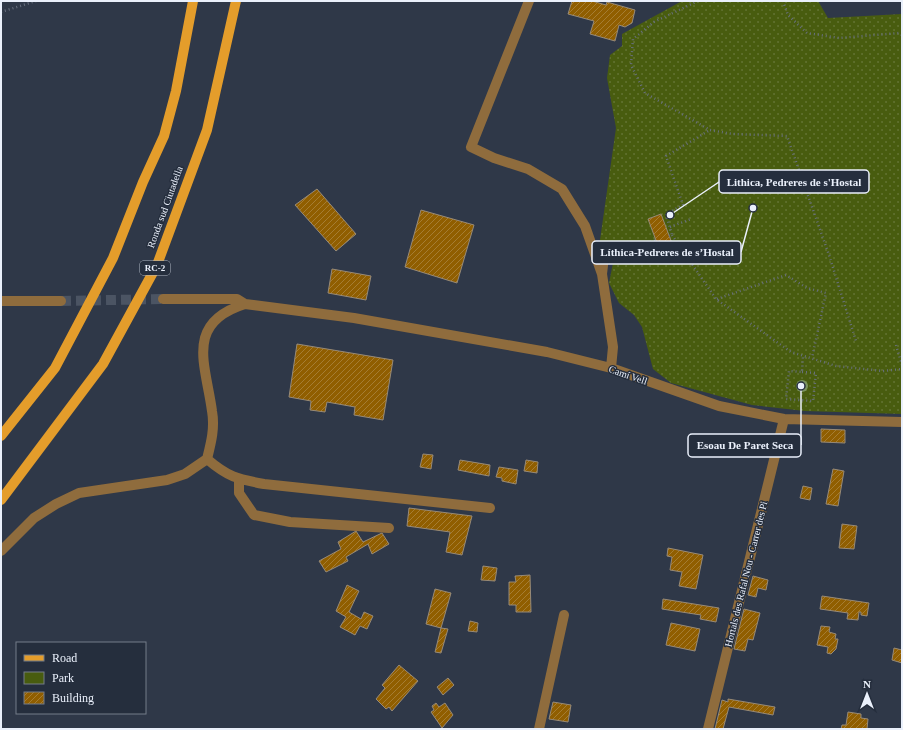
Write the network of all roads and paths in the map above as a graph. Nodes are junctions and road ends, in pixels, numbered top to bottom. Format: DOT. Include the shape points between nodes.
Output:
graph roads {
  1 [pos="36,1"];
  2 [pos="193,1"];
  3 [pos="236,1"];
  4 [pos="529,1"];
  5 [pos="698,1"];
  6 [pos="784,1"];
  7 [pos="1,12"];
  8 [pos="902,35"];
  9 [pos="710,130"];
  10 [pos="691,219"];
  11 [pos="670,227"];
  12 [pos="656,240"];
  13 [pos="604,257"];
  14 [pos="602,274"];
  15 [pos="162,299"];
  16 [pos="716,299"];
  17 [pos="1,301"];
  18 [pos="61,301"];
  19 [pos="245,304"];
  20 [pos="856,341"];
  21 [pos="896,345"];
  22 [pos="803,356"];
  23 [pos="812,358"];
  24 [pos="902,365"];
  25 [pos="611,368"];
  26 [pos="902,369"];
  27 [pos="802,372"];
  28 [pos="784,419"];
  29 [pos="902,422"];
  30 [pos="1,436"];
  31 [pos="206,459"];
  32 [pos="239,479"];
  33 [pos="1,500"];
  34 [pos="490,508"];
  35 [pos="389,528"];
  36 [pos="1,551"];
  37 [pos="564,615"];
  38 [pos="539,729"];
  39 [pos="708,729"];
  1 -- 7 [label="path"];
  2 -- 30 [label="main road" via="176,91 164,136 113,258 55,368"];
  3 -- 33 [label="main road, Ronda sud Ciutadella / RC-2" via="206,130 157,265 103,364"];
  4 -- 14 [label="street" via="471,147 528,169 562,189 585,226"];
  5 -- 9 [label="path" via="654,22 633,39 631,64 645,92"];
  6 -- 8 [label="path" via="788,14 807,33 839,38 898,33"];
  9 -- 11 [label="path" via="666,156 683,205 666,214"];
  9 -- 20 [label="path" via="732,134 787,136"];
  10 -- 11 [label="path"];
  11 -- 16 [label="path" via="671,236"];
  12 -- 13 [label="path"];
  13 -- 14 [label="street"];
  14 -- 25 [label="street" via="613,347"];
  15 -- 19 [label="street, Camí Vell" via="237,298"];
  16 -- 22 [label="path" via="791,352"];
  16 -- 23 [label="path" via="786,275 807,288 826,292"];
  17 -- 18 [label="street"];
  19 -- 25 [label="street, Camí Vell" via="354,318 547,352"];
  19 -- 31 [label="street" via="229,309 220,317 207,331 202,347 214,428"];
  21 -- 24 [label="path"];
  22 -- 23 [label="path"];
  22 -- 27 [label="path"];
  23 -- 26 [label="path" via="836,366 882,371"];
  25 -- 28 [label="street, Camí Vell" via="719,406"];
  27 -- 27 [label="path" via="789,371 786,398 813,401 816,373"];
  28 -- 29 [label="street, Camí Vell"];
  28 -- 39 [label="street, Hortals des Rafal Nou - Carrer des Pi"];
  31 -- 32 [label="street" via="223,473"];
  31 -- 36 [label="street" via="185,474 167,480 79,493 34,518"];
  32 -- 34 [label="street" via="264,484"];
  32 -- 35 [label="street" via="239,493 254,515 290,522"];
  37 -- 38 [label="street"];
}
